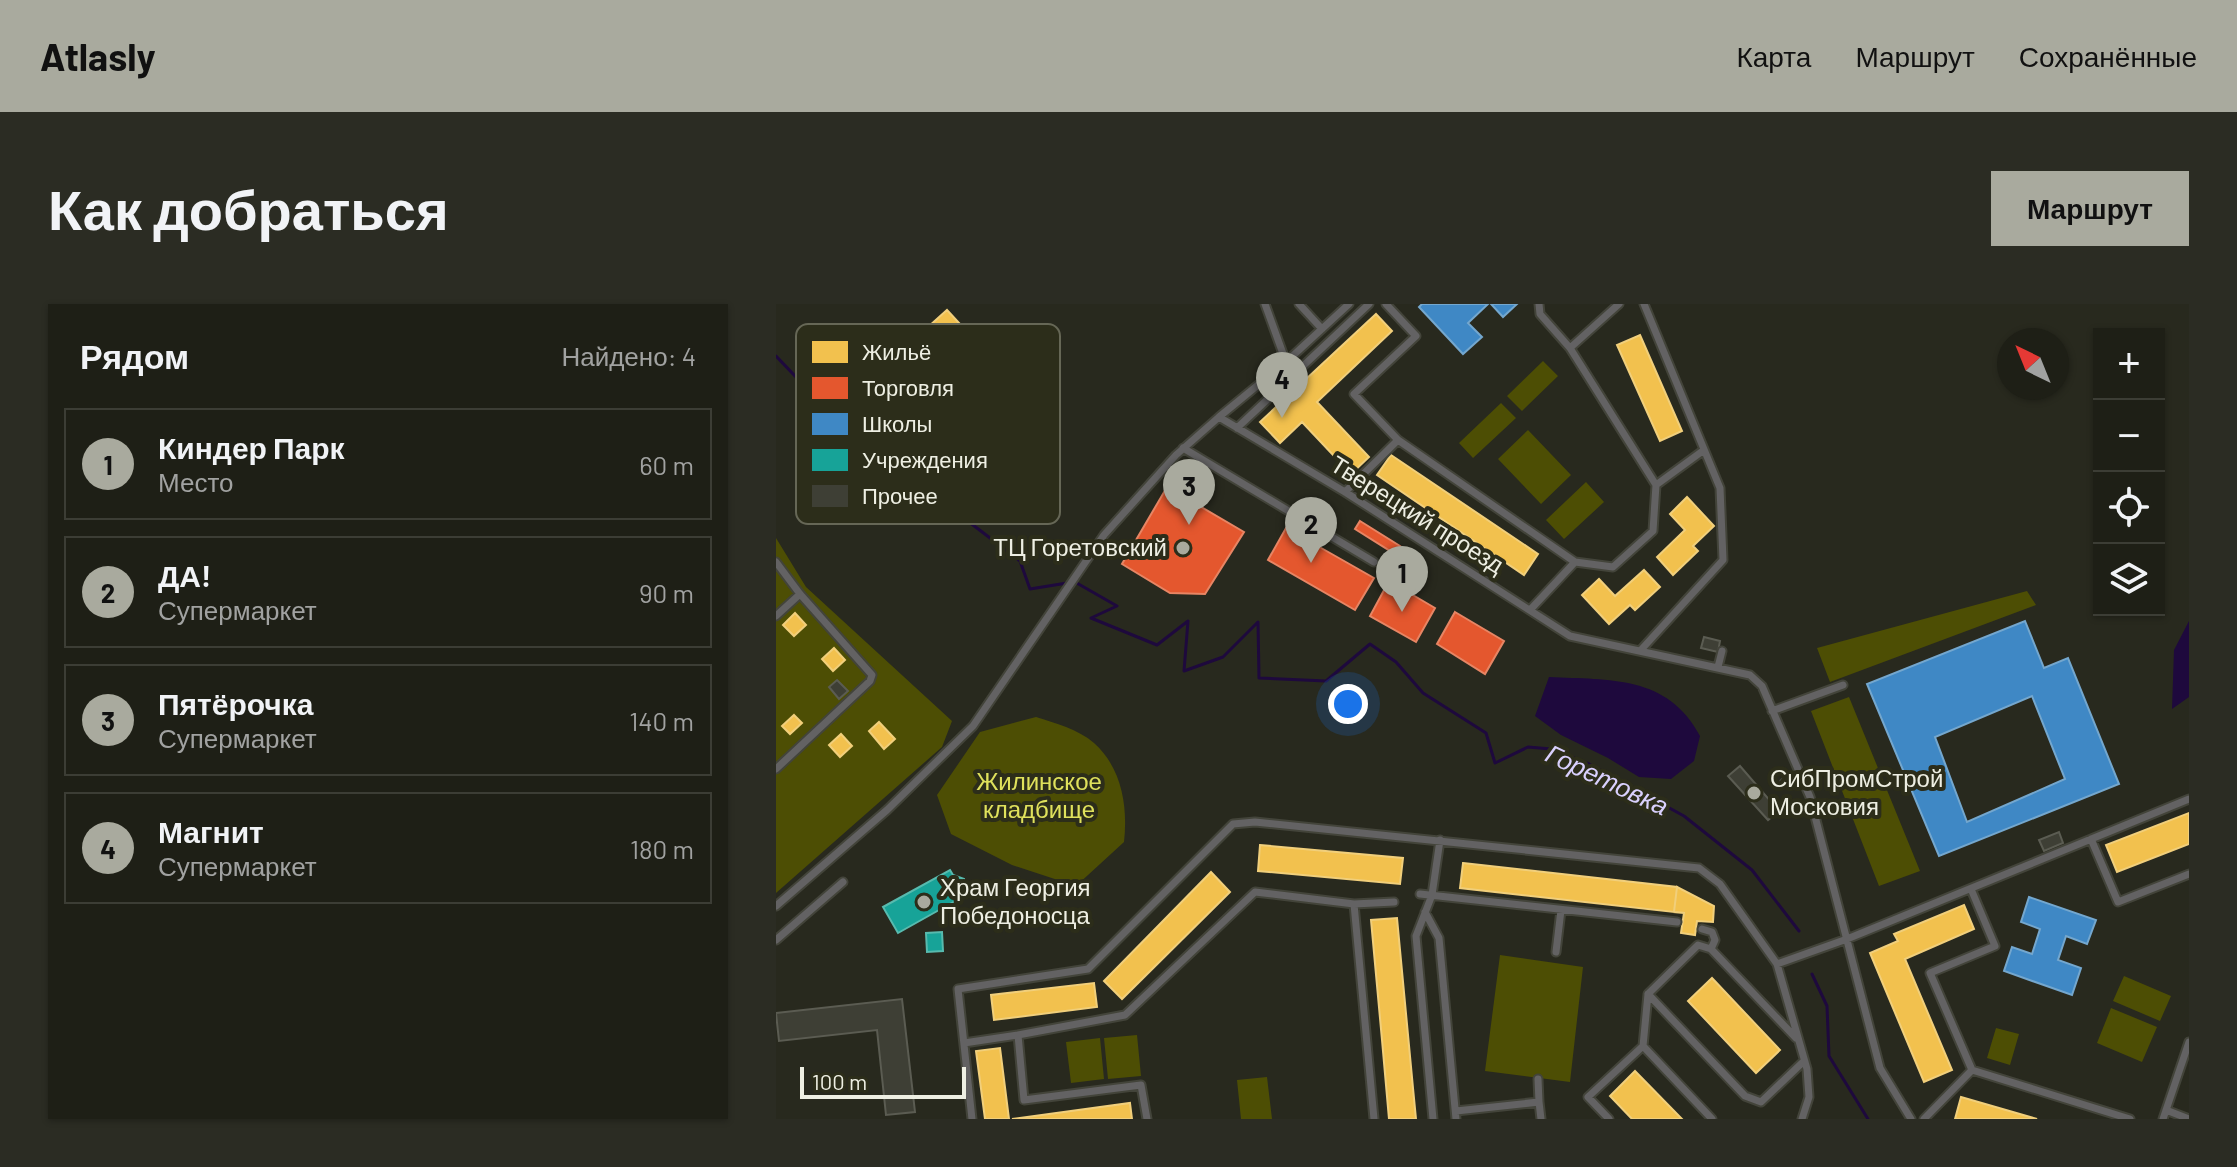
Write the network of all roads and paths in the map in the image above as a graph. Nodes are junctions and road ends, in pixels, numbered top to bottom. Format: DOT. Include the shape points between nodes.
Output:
graph roads {
  1 [pos="1265,304"];
  2 [pos="1299,304"];
  3 [pos="1349,304"];
  4 [pos="1369,304"];
  5 [pos="1386,304"];
  6 [pos="1539,304"];
  7 [pos="1619,304"];
  8 [pos="1644,304"];
  9 [pos="1322,329"];
  10 [pos="1570,348"];
  11 [pos="1286,362"];
  12 [pos="1219,417"];
  13 [pos="1237,428"];
  14 [pos="1398,440"];
  15 [pos="1183,448"];
  16 [pos="1704,450"];
  17 [pos="1656,485"];
  18 [pos="1345,492"];
  19 [pos="776,562"];
  20 [pos="1374,562"];
  21 [pos="1575,562"];
  22 [pos="800,594"];
  23 [pos="1530,610"];
  24 [pos="776,616"];
  25 [pos="1640,651"];
  26 [pos="1722,651"];
  27 [pos="1718,667"];
  28 [pos="1843,685"];
  29 [pos="1772,711"];
  30 [pos="776,769"];
  31 [pos="1799,771"];
  32 [pos="1784,783"];
  33 [pos="2189,799"];
  34 [pos="2091,839"];
  35 [pos="1440,840"];
  36 [pos="2189,874"];
  37 [pos="843,882"];
  38 [pos="1971,889"];
  39 [pos="1420,894"];
  40 [pos="1432,895"];
  41 [pos="1394,902"];
  42 [pos="1354,904"];
  43 [pos="776,906"];
  44 [pos="1561,910"];
  45 [pos="1425,912"];
  46 [pos="1677,922"];
  47 [pos="1702,929"];
  48 [pos="1847,939"];
  49 [pos="776,940"];
  50 [pos="1711,949"];
  51 [pos="1556,952"];
  52 [pos="1777,964"];
  53 [pos="1648,994"];
  54 [pos="1018,1035"];
  55 [pos="1797,1039"];
  56 [pos="2189,1042"];
  57 [pos="964,1043"];
  58 [pos="1643,1046"];
  59 [pos="1804,1061"];
  60 [pos="1972,1070"];
  61 [pos="1538,1079"];
  62 [pos="1539,1102"];
  63 [pos="1456,1115"];
  64 [pos="2165,1115"];
  65 [pos="972,1119"];
  66 [pos="1147,1119"];
  67 [pos="1374,1119"];
  68 [pos="1433,1119"];
  69 [pos="1541,1119"];
  70 [pos="1609,1119"];
  71 [pos="1712,1119"];
  72 [pos="1802,1119"];
  73 [pos="1911,1119"];
  74 [pos="1924,1119"];
  75 [pos="2130,1119"];
  76 [pos="2189,1119"];
  1 -- 11 [label="lane"];
  2 -- 9 [label="lane"];
  3 -- 9 [label="lane"];
  4 -- 13 [label="lane"];
  5 -- 14 [label="lane" via="1416,336 1354,394"];
  6 -- 10 [label="lane" via="1540,314"];
  7 -- 10 [label="lane"];
  8 -- 16 [label="lane"];
  9 -- 11 [label="lane"];
  10 -- 17 [label="lane"];
  11 -- 12 [label="lane"];
  12 -- 13 [label="lane, Тверецкий проезд"];
  12 -- 15 [label="lane"];
  13 -- 18 [label="lane, Тверецкий проезд"];
  14 -- 18 [label="lane"];
  14 -- 21 [label="lane"];
  15 -- 20 [label="lane"];
  15 -- 43 [label="lane" via="1104,535 973,726 887,810"];
  16 -- 17 [label="lane"];
  16 -- 25 [label="lane" via="1720,488 1723,560"];
  17 -- 21 [label="lane" via="1653,531 1613,567"];
  18 -- 23 [label="lane, Тверецкий проезд"];
  19 -- 22 [label="lane"];
  21 -- 23 [label="lane"];
  22 -- 24 [label="lane"];
  22 -- 30 [label="lane" via="872,679"];
  23 -- 25 [label="lane, Тверецкий проезд" via="1570,636"];
  25 -- 27 [label="lane, Тверецкий проезд"];
  26 -- 27 [label="lane"];
  27 -- 29 [label="lane, Тверецкий проезд" via="1750,675 1762,686"];
  28 -- 29 [label="lane"];
  29 -- 31 [label="lane, Тверецкий проезд"];
  31 -- 32 [label="lane"];
  31 -- 48 [label="lane, Тверецкий проезд"];
  33 -- 34 [label="lane"];
  34 -- 36 [label="lane" via="2118,902"];
  34 -- 38 [label="lane"];
  35 -- 40 [label="lane"];
  35 -- 52 [label="lane" via="1699,868 1720,884"];
  35 -- 57 [label="lane" via="1233,824 1088,969 958,989"];
  37 -- 49 [label="lane"];
  38 -- 48 [label="lane"];
  38 -- 60 [label="lane" via="1995,946 1930,973"];
  39 -- 40 [label="lane"];
  40 -- 44 [label="lane"];
  40 -- 45 [label="lane"];
  41 -- 42 [label="lane"];
  42 -- 54 [label="lane" via="1255,892 1125,1015"];
  42 -- 67 [label="lane"];
  44 -- 46 [label="lane"];
  44 -- 51 [label="lane"];
  45 -- 63 [label="lane" via="1439,938"];
  45 -- 68 [label="lane" via="1416,936"];
  47 -- 50 [label="lane" via="1712,932"];
  48 -- 52 [label="lane"];
  48 -- 73 [label="lane, Тверецкий проезд" via="1880,1068"];
  50 -- 53 [label="lane" via="1698,945"];
  50 -- 55 [label="lane"];
  52 -- 55 [label="lane"];
  53 -- 58 [label="lane"];
  53 -- 59 [label="lane" via="1745,1096 1761,1102"];
  54 -- 57 [label="lane"];
  54 -- 66 [label="lane" via="1024,1100 1141,1085"];
  55 -- 59 [label="lane"];
  56 -- 64 [label="lane"];
  57 -- 65 [label="lane"];
  58 -- 70 [label="lane" via="1588,1097"];
  58 -- 71 [label="lane"];
  59 -- 72 [label="lane" via="1809,1097"];
  60 -- 74 [label="lane"];
  60 -- 75 [label="lane"];
  61 -- 62 [label="lane"];
  62 -- 63 [label="lane"];
  62 -- 69 [label="lane"];
  64 -- 76 [label="lane"];
}
